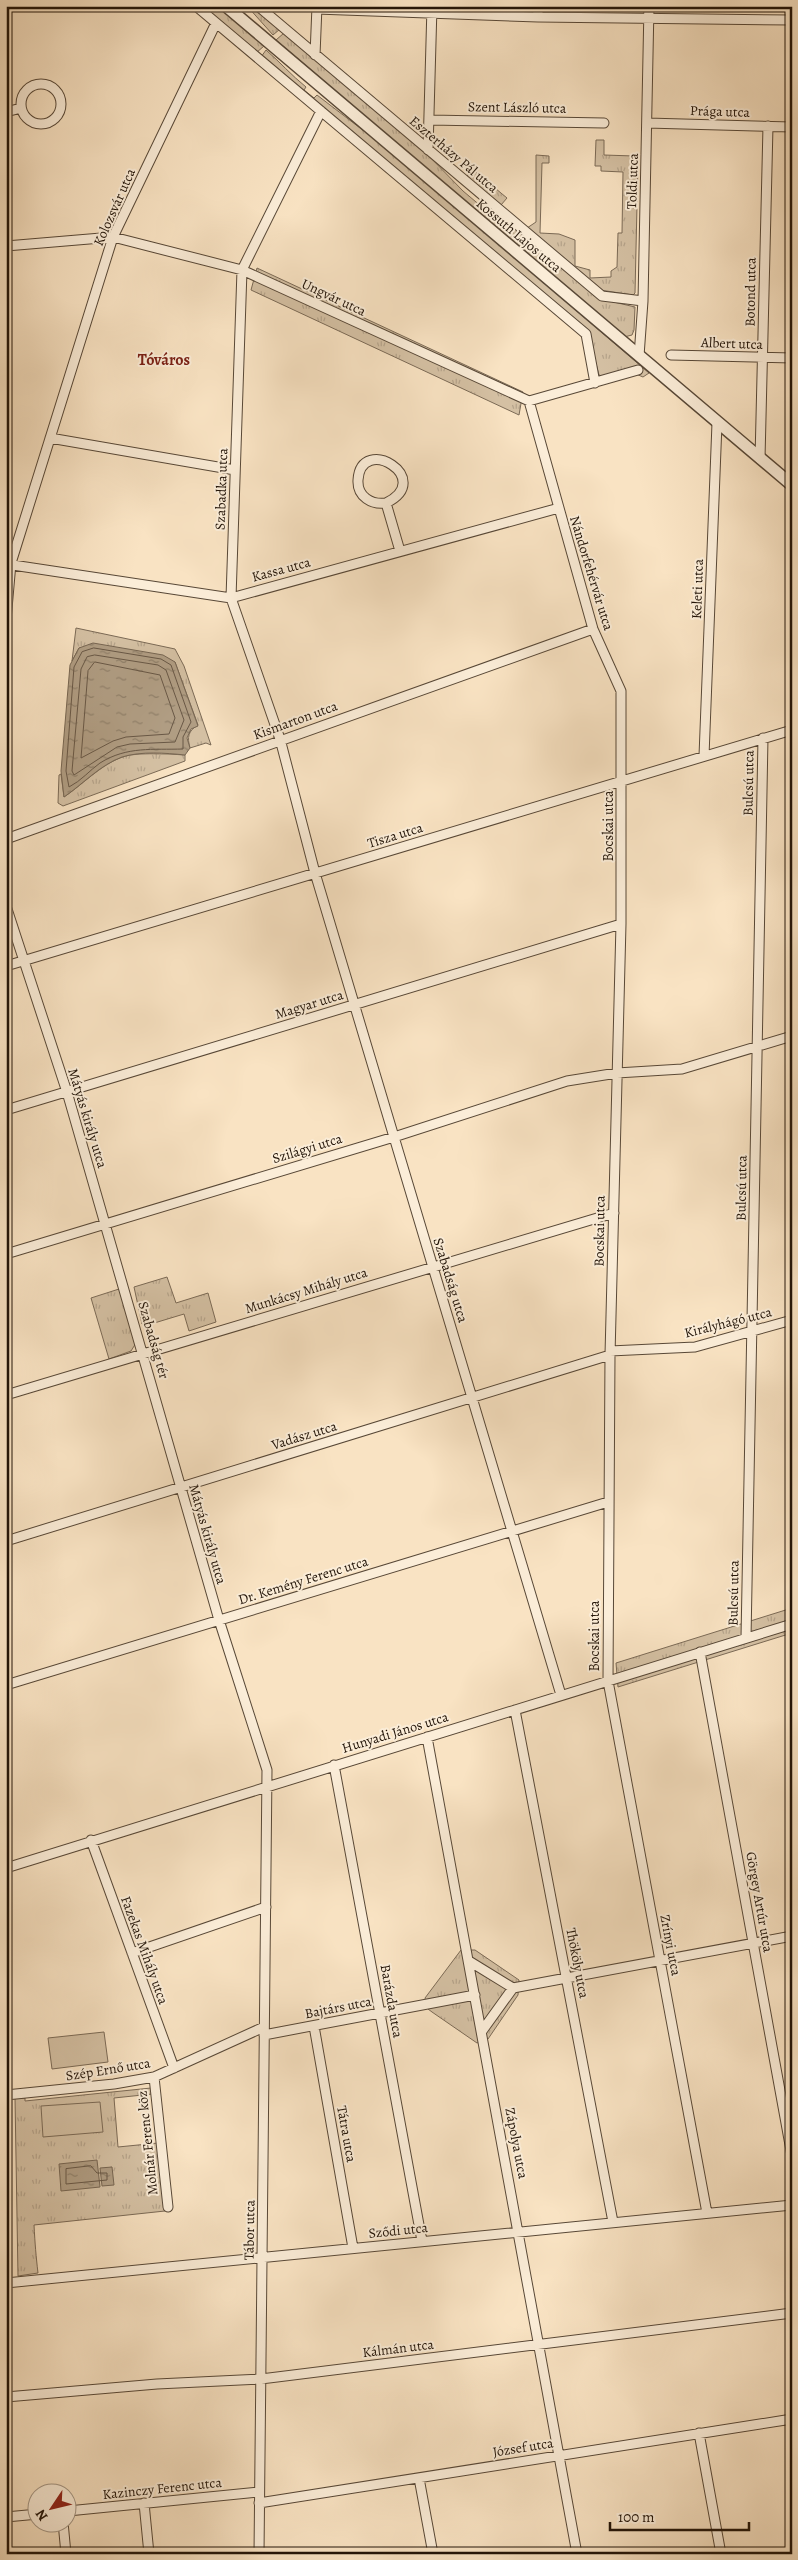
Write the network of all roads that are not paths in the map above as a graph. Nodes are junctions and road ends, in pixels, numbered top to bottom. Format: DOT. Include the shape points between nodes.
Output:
graph roads {
  1 [pos="196,6"];
  2 [pos="226,6"];
  3 [pos="258,6"];
  4 [pos="538,6"];
  5 [pos="649,6"];
  6 [pos="316,8"];
  7 [pos="432,10"];
  8 [pos="538,17"];
  9 [pos="649,17"];
  10 [pos="792,20"];
  11 [pos="216,23"];
  12 [pos="315,55"];
  13 [pos="21,108"];
  14 [pos="321,111"];
  15 [pos="6,112"];
  16 [pos="430,120"];
  17 [pos="604,123"];
  18 [pos="647,123"];
  19 [pos="768,126"];
  20 [pos="792,127"];
  21 [pos="428,150"];
  22 [pos="113,237"];
  23 [pos="6,246"];
  24 [pos="242,270"];
  25 [pos="643,301"];
  26 [pos="670,355"];
  27 [pos="639,356"];
  28 [pos="762,357"];
  29 [pos="792,358"];
  30 [pos="638,370"];
  31 [pos="595,383"];
  32 [pos="528,401"];
  33 [pos="718,423"];
  34 [pos="50,438"];
  35 [pos="760,459"];
  36 [pos="235,470"];
  37 [pos="792,486"];
  38 [pos="386,503"];
  39 [pos="558,508"];
  40 [pos="400,551"];
  41 [pos="9,564"];
  42 [pos="231,598"];
  43 [pos="6,620"];
  44 [pos="593,629"];
  45 [pos="792,730"];
  46 [pos="763,738"];
  47 [pos="280,739"];
  48 [pos="704,756"];
  49 [pos="622,781"];
  50 [pos="6,839"];
  51 [pos="315,873"];
  52 [pos="6,906"];
  53 [pos="621,924"];
  54 [pos="23,960"];
  55 [pos="6,966"];
  56 [pos="355,1005"];
  57 [pos="792,1036"];
  58 [pos="757,1048"];
  59 [pos="617,1073"];
  60 [pos="67,1092"];
  61 [pos="6,1110"];
  62 [pos="394,1137"];
  63 [pos="614,1213"];
  64 [pos="105,1224"];
  65 [pos="6,1254"];
  66 [pos="433,1266"];
  67 [pos="123,1284"];
  68 [pos="792,1320"];
  69 [pos="752,1332"];
  70 [pos="144,1352"];
  71 [pos="610,1353"];
  72 [pos="6,1395"];
  73 [pos="472,1398"];
  74 [pos="158,1404"];
  75 [pos="180,1487"];
  76 [pos="608,1502"];
  77 [pos="512,1531"];
  78 [pos="6,1541"];
  79 [pos="219,1620"];
  80 [pos="792,1626"];
  81 [pos="746,1638"];
  82 [pos="700,1652"];
  83 [pos="608,1681"];
  84 [pos="6,1686"];
  85 [pos="561,1696"];
  86 [pos="515,1710"];
  87 [pos="427,1737"];
  88 [pos="334,1765"];
  89 [pos="267,1786"];
  90 [pos="90,1840"];
  91 [pos="6,1868"];
  92 [pos="266,1907"];
  93 [pos="792,1936"];
  94 [pos="753,1943"];
  95 [pos="132,1953"];
  96 [pos="660,1960"];
  97 [pos="469,1961"];
  98 [pos="567,1978"];
  99 [pos="513,1988"];
  100 [pos="475,1995"];
  101 [pos="380,2013"];
  102 [pos="314,2026"];
  103 [pos="264,2031"];
  104 [pos="482,2031"];
  105 [pos="174,2068"];
  106 [pos="154,2077"];
  107 [pos="6,2095"];
  108 [pos="792,2156"];
  109 [pos="792,2205"];
  110 [pos="168,2207"];
  111 [pos="706,2213"];
  112 [pos="613,2222"];
  113 [pos="520,2232"];
  114 [pos="422,2241"];
  115 [pos="353,2248"];
  116 [pos="262,2257"];
  117 [pos="6,2283"];
  118 [pos="792,2313"];
  119 [pos="540,2344"];
  120 [pos="261,2379"];
  121 [pos="6,2397"];
  122 [pos="792,2419"];
  123 [pos="699,2433"];
  124 [pos="559,2456"];
  125 [pos="419,2478"];
  126 [pos="259,2492"];
  127 [pos="144,2503"];
  128 [pos="259,2503"];
  129 [pos="78,2510"];
  130 [pos="28,2515"];
  131 [pos="6,2517"];
  132 [pos="64,2532"];
  133 [pos="66,2554"];
  134 [pos="149,2554"];
  135 [pos="259,2554"];
  136 [pos="433,2554"];
  137 [pos="578,2554"];
  138 [pos="721,2554"];
  1 -- 11 [label="street"];
  2 -- 27 [label="street, Kossuth Lajos utca"];
  3 -- 12 [label="street, Eszterházy Pál utca"];
  4 -- 8 [label="street"];
  5 -- 9 [label="street, Toldi utca"];
  6 -- 7 [label="street"];
  6 -- 12 [label="street"];
  7 -- 8 [label="street"];
  7 -- 16 [label="street"];
  8 -- 9 [label="street"];
  9 -- 10 [label="street"];
  9 -- 18 [label="street, Toldi utca"];
  11 -- 14 [label="street"];
  11 -- 22 [label="street, Kolozsvár utca"];
  12 -- 21 [label="street, Eszterházy Pál utca"];
  13 -- 13 [label="street" via="33,123 46,124 60,111 60,98 52,87 39,84 27,89"];
  13 -- 15 [label="street"];
  14 -- 24 [label="street, Szabadka utca"];
  14 -- 31 [label="street" via="586,334"];
  16 -- 17 [label="street, Szent László utca"];
  16 -- 21 [label="street"];
  18 -- 19 [label="street, Prága utca"];
  18 -- 25 [label="street, Toldi utca"];
  19 -- 20 [label="street, Prága utca"];
  19 -- 28 [label="street, Botond utca"];
  21 -- 25 [label="street, Eszterházy Pál utca" via="602,296"];
  22 -- 23 [label="street, Ungvár utca"];
  22 -- 24 [label="street, Ungvár utca"];
  22 -- 34 [label="street, Kolozsvár utca"];
  24 -- 32 [label="street, Ungvár utca"];
  24 -- 36 [label="street, Szabadka utca"];
  25 -- 27 [label="street, Toldi utca"];
  26 -- 28 [label="street, Albert utca"];
  27 -- 33 [label="street, Kossuth Lajos utca"];
  28 -- 29 [label="street, Albert utca"];
  28 -- 35 [label="street, Botond utca"];
  30 -- 31 [label="street"];
  31 -- 32 [label="street"];
  32 -- 39 [label="street, Nándorfehérvár utca"];
  33 -- 35 [label="street, Kossuth Lajos utca"];
  33 -- 48 [label="street, Keleti utca"];
  34 -- 36 [label="street"];
  34 -- 41 [label="street, Kolozsvár utca"];
  35 -- 37 [label="street, Kossuth Lajos utca"];
  36 -- 42 [label="street, Szabadka utca"];
  38 -- 38 [label="street" via="393,500 401,489 401,475 393,464 380,459 361,470 358,485 365,498 379,504"];
  38 -- 40 [label="street"];
  39 -- 40 [label="street, Kassa utca"];
  39 -- 44 [label="street, Nándorfehérvár utca"];
  40 -- 42 [label="street, Kassa utca"];
  41 -- 42 [label="street, Kassa utca"];
  41 -- 43 [label="street, Kolozsvár utca"];
  42 -- 47 [label="street, Szabadka utca"];
  44 -- 47 [label="street, Kismarton utca"];
  44 -- 49 [label="street, Nándorfehérvár utca" via="621,691"];
  45 -- 46 [label="street, Tisza utca"];
  46 -- 48 [label="street, Tisza utca"];
  46 -- 58 [label="street, Bulcsú utca"];
  47 -- 50 [label="street, Kismarton utca"];
  47 -- 51 [label="street, Szabadka utca"];
  48 -- 49 [label="street, Tisza utca"];
  49 -- 51 [label="street, Tisza utca"];
  49 -- 53 [label="street, Bocskai utca"];
  51 -- 54 [label="street, Tisza utca"];
  51 -- 56 [label="street, Szabadság utca"];
  52 -- 54 [label="street"];
  53 -- 56 [label="street, Magyar utca"];
  53 -- 59 [label="street, Bocskai utca"];
  54 -- 55 [label="street, Tisza utca"];
  54 -- 60 [label="street, Mátyás király utca"];
  56 -- 60 [label="street, Magyar utca"];
  56 -- 62 [label="street, Szabadság utca"];
  57 -- 58 [label="street, Szilágyi utca"];
  58 -- 59 [label="street, Szilágyi utca" via="682,1069"];
  58 -- 69 [label="street, Bulcsú utca"];
  59 -- 62 [label="street, Szilágyi utca" via="567,1082"];
  59 -- 63 [label="street, Bocskai utca"];
  60 -- 61 [label="street, Magyar utca"];
  60 -- 64 [label="street, Mátyás király utca"];
  62 -- 64 [label="street, Szilágyi utca"];
  62 -- 66 [label="street, Szabadság utca"];
  63 -- 66 [label="street, Munkácsy Mihály utca"];
  63 -- 71 [label="street, Bocskai utca"];
  64 -- 65 [label="street, Szilágyi utca"];
  64 -- 67 [label="street, Mátyás király utca"];
  66 -- 70 [label="street, Munkácsy Mihály utca"];
  66 -- 73 [label="street, Szabadság utca"];
  67 -- 70 [label="street, Szabadság tér"];
  68 -- 69 [label="street, Királyhágó utca"];
  69 -- 71 [label="street, Királyhágó utca" via="696,1347"];
  69 -- 81 [label="street, Bulcsú utca"];
  70 -- 72 [label="street, Munkácsy Mihály utca"];
  70 -- 74 [label="street, Szabadság tér"];
  71 -- 73 [label="street, Vadász utca"];
  71 -- 76 [label="street, Bocskai utca"];
  73 -- 75 [label="street, Vadász utca"];
  73 -- 77 [label="street, Szabadság utca"];
  74 -- 75 [label="street, Mátyás király utca"];
  75 -- 78 [label="street, Vadász utca"];
  75 -- 79 [label="street, Mátyás király utca"];
  76 -- 77 [label="street, Dr. Kemény Ferenc utca"];
  76 -- 83 [label="street, Bocskai utca"];
  77 -- 79 [label="street, Dr. Kemény Ferenc utca"];
  77 -- 85 [label="street, Szabadság utca"];
  79 -- 84 [label="street, Dr. Kemény Ferenc utca"];
  79 -- 89 [label="street, Mátyás király utca" via="267,1770"];
  80 -- 81 [label="street, Hunyadi János utca"];
  81 -- 82 [label="street, Hunyadi János utca"];
  82 -- 83 [label="street, Hunyadi János utca"];
  82 -- 94 [label="street, Görgey Artúr utca"];
  83 -- 85 [label="street, Hunyadi János utca"];
  83 -- 96 [label="street, Zrínyi utca"];
  85 -- 86 [label="street, Hunyadi János utca"];
  86 -- 87 [label="street, Hunyadi János utca"];
  86 -- 98 [label="street, Thököly utca"];
  87 -- 88 [label="street, Hunyadi János utca"];
  87 -- 97 [label="street, Zápolya utca"];
  88 -- 89 [label="street, Hunyadi János utca"];
  88 -- 101 [label="street, Barázda utca"];
  89 -- 90 [label="street, Hunyadi János utca"];
  89 -- 92 [label="street, Tábor utca"];
  90 -- 91 [label="street, Hunyadi János utca"];
  90 -- 95 [label="street, Fazekas Mihály utca"];
  92 -- 95 [label="street"];
  92 -- 103 [label="street, Tábor utca"];
  93 -- 94 [label="street"];
  94 -- 96 [label="street"];
  94 -- 108 [label="street, Görgey Artúr utca"];
  95 -- 105 [label="street, Fazekas Mihály utca"];
  96 -- 98 [label="street"];
  96 -- 111 [label="street, Zrínyi utca"];
  97 -- 99 [label="street"];
  97 -- 100 [label="street, Zápolya utca"];
  98 -- 99 [label="street"];
  98 -- 112 [label="street, Thököly utca"];
  99 -- 104 [label="street"];
  100 -- 101 [label="street, Bajtárs utca"];
  100 -- 104 [label="street, Zápolya utca"];
  101 -- 102 [label="street, Bajtárs utca"];
  101 -- 114 [label="street, Barázda utca"];
  102 -- 103 [label="street, Bajtárs utca"];
  102 -- 115 [label="street, Tátra utca"];
  103 -- 105 [label="street, Szép Ernő utca"];
  103 -- 116 [label="street, Tábor utca"];
  104 -- 113 [label="street, Zápolya utca"];
  105 -- 106 [label="street, Szép Ernő utca"];
  106 -- 107 [label="street, Szép Ernő utca"];
  106 -- 110 [label="street, Molnár Ferenc köz"];
  109 -- 111 [label="street, Sződi utca"];
  111 -- 112 [label="street, Sződi utca"];
  112 -- 113 [label="street, Sződi utca"];
  113 -- 114 [label="street, Sződi utca"];
  113 -- 119 [label="street, Zápolya utca"];
  114 -- 115 [label="street, Sződi utca"];
  115 -- 116 [label="street, Sződi utca"];
  116 -- 117 [label="street, Sződi utca"];
  116 -- 120 [label="street, Tábor utca"];
  118 -- 119 [label="street, Kálmán utca"];
  119 -- 120 [label="street, Kálmán utca"];
  119 -- 124 [label="street, Zápolya utca"];
  120 -- 121 [label="street, Kálmán utca"];
  120 -- 126 [label="street, Tábor utca"];
  122 -- 123 [label="street, József utca"];
  123 -- 124 [label="street, József utca"];
  123 -- 138 [label="street"];
  124 -- 125 [label="street, József utca"];
  124 -- 137 [label="street, Zápolya utca"];
  125 -- 128 [label="street, József utca"];
  125 -- 136 [label="street"];
  126 -- 127 [label="street, Kazinczy Ferenc utca"];
  126 -- 128 [label="street, Tábor utca"];
  127 -- 129 [label="street, Kazinczy Ferenc utca"];
  127 -- 134 [label="street"];
  128 -- 135 [label="street, Tábor utca"];
  130 -- 131 [label="street"];
  132 -- 133 [label="street"];
}
